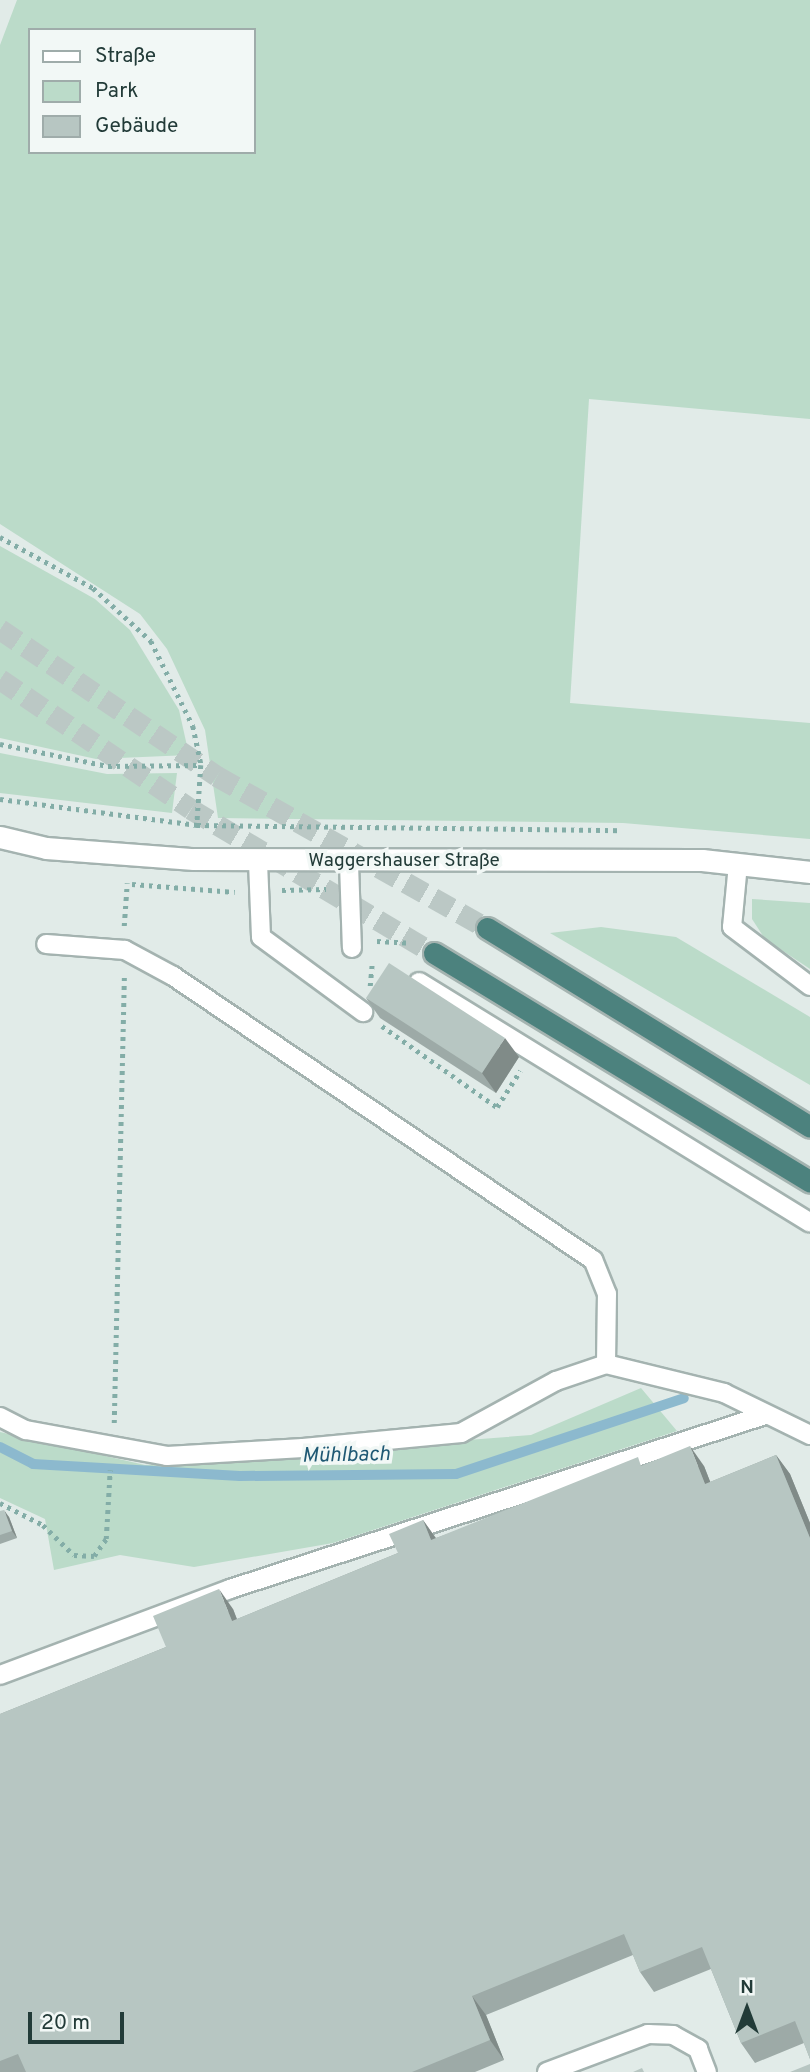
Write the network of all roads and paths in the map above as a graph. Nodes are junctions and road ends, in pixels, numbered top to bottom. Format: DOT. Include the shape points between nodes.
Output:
graph roads {
  1 [pos="0,537"];
  2 [pos="0,744"];
  3 [pos="201,765"];
  4 [pos="0,799"];
  5 [pos="197,825"];
  6 [pos="630,831"];
  7 [pos="0,837"];
  8 [pos="258,862"];
  9 [pos="349,864"];
  10 [pos="738,864"];
  11 [pos="810,872"];
  12 [pos="127,883"];
  13 [pos="124,928"];
  14 [pos="487,928"];
  15 [pos="46,944"];
  16 [pos="352,948"];
  17 [pos="125,950"];
  18 [pos="434,953"];
  19 [pos="372,958"];
  20 [pos="419,982"];
  21 [pos="371,983"];
  22 [pos="810,986"];
  23 [pos="363,1012"];
  24 [pos="522,1069"];
  25 [pos="810,1127"];
  26 [pos="810,1182"];
  27 [pos="810,1223"];
  28 [pos="606,1364"];
  29 [pos="765,1415"];
  30 [pos="0,1417"];
  31 [pos="114,1424"];
  32 [pos="810,1435"];
  33 [pos="111,1462"];
  34 [pos="0,1503"];
  35 [pos="0,1675"];
  36 [pos="547,2072"];
  37 [pos="707,2072"];
  1 -- 3 [label="path" via="93,587 151,641 179,690"];
  2 -- 3 [label="path" via="108,766"];
  3 -- 5 [label="path"];
  4 -- 5 [label="path"];
  5 -- 6 [label="path"];
  7 -- 8 [label="street, Waggershauser Straße" via="46,848"];
  8 -- 9 [label="street, Waggershauser Straße"];
  8 -- 23 [label="lane" via="261,937"];
  9 -- 10 [label="street, Waggershauser Straße"];
  9 -- 16 [label="lane"];
  10 -- 11 [label="street, Waggershauser Straße"];
  10 -- 22 [label="lane" via="732,927"];
  12 -- 13 [label="path"];
  14 -- 25 [label="highway"];
  15 -- 17 [label="lane"];
  17 -- 28 [label="lane" via="173,976 593,1260 607,1294"];
  17 -- 31 [label="path"];
  18 -- 26 [label="highway"];
  19 -- 21 [label="path"];
  20 -- 27 [label="lane"];
  23 -- 24 [label="path" via="497,1107"];
  28 -- 29 [label="lane" via="680,1378 724,1393"];
  28 -- 30 [label="lane" via="556,1381 461,1433 303,1448 167,1456 26,1430"];
  29 -- 32 [label="lane"];
  29 -- 35 [label="lane" via="230,1588"];
  33 -- 34 [label="path" via="106,1539 94,1556 74,1555 43,1525"];
  36 -- 37 [label="lane" via="648,2034 673,2035 698,2049"];
}
